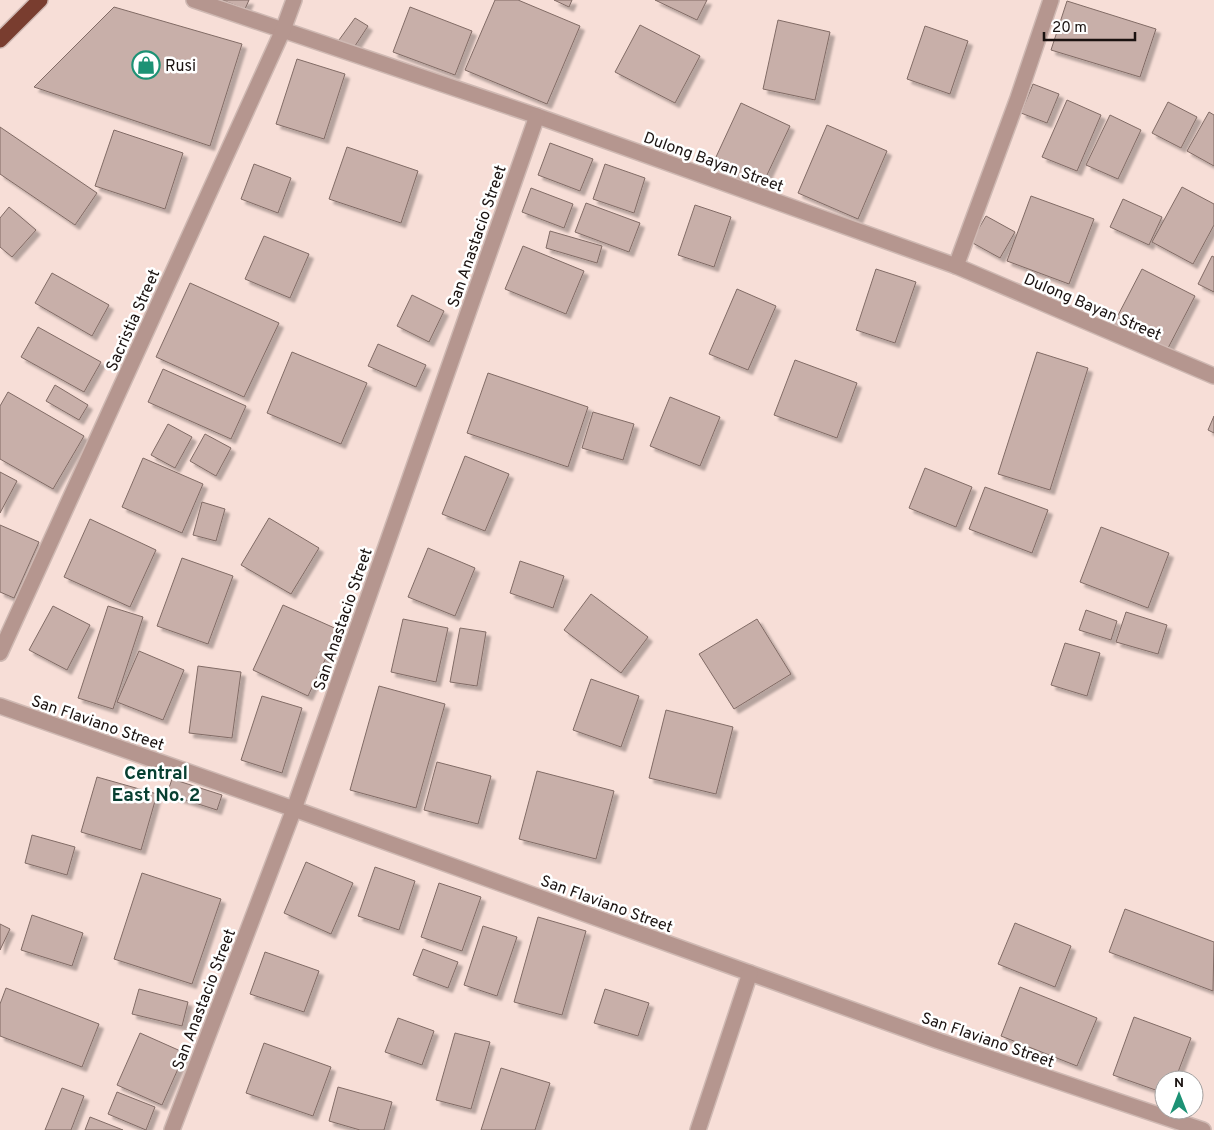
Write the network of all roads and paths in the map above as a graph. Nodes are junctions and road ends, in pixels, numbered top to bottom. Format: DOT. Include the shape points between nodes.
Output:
graph roads {
  1 [pos="40,0"];
  2 [pos="194,0"];
  3 [pos="294,0"];
  4 [pos="1051,0"];
  5 [pos="283,30"];
  6 [pos="0,40"];
  7 [pos="537,116"];
  8 [pos="956,266"];
  9 [pos="1214,376"];
  10 [pos="0,653"];
  11 [pos="0,706"];
  12 [pos="294,809"];
  13 [pos="750,973"];
  14 [pos="172,1130"];
  15 [pos="698,1130"];
  16 [pos="1203,1130"];
  1 -- 6 [label="highway"];
  2 -- 5 [label="street, Dulong Bayan Street"];
  3 -- 5 [label="street, Sacristia Street"];
  4 -- 8 [label="street"];
  5 -- 7 [label="street, Dulong Bayan Street"];
  5 -- 10 [label="street, Sacristia Street"];
  7 -- 8 [label="street, Dulong Bayan Street"];
  7 -- 12 [label="street, San Anastacio Street"];
  8 -- 9 [label="street, Dulong Bayan Street"];
  11 -- 12 [label="street, San Flaviano Street"];
  12 -- 13 [label="street, San Flaviano Street"];
  12 -- 14 [label="street, San Anastacio Street"];
  13 -- 15 [label="street"];
  13 -- 16 [label="street, San Flaviano Street"];
}
